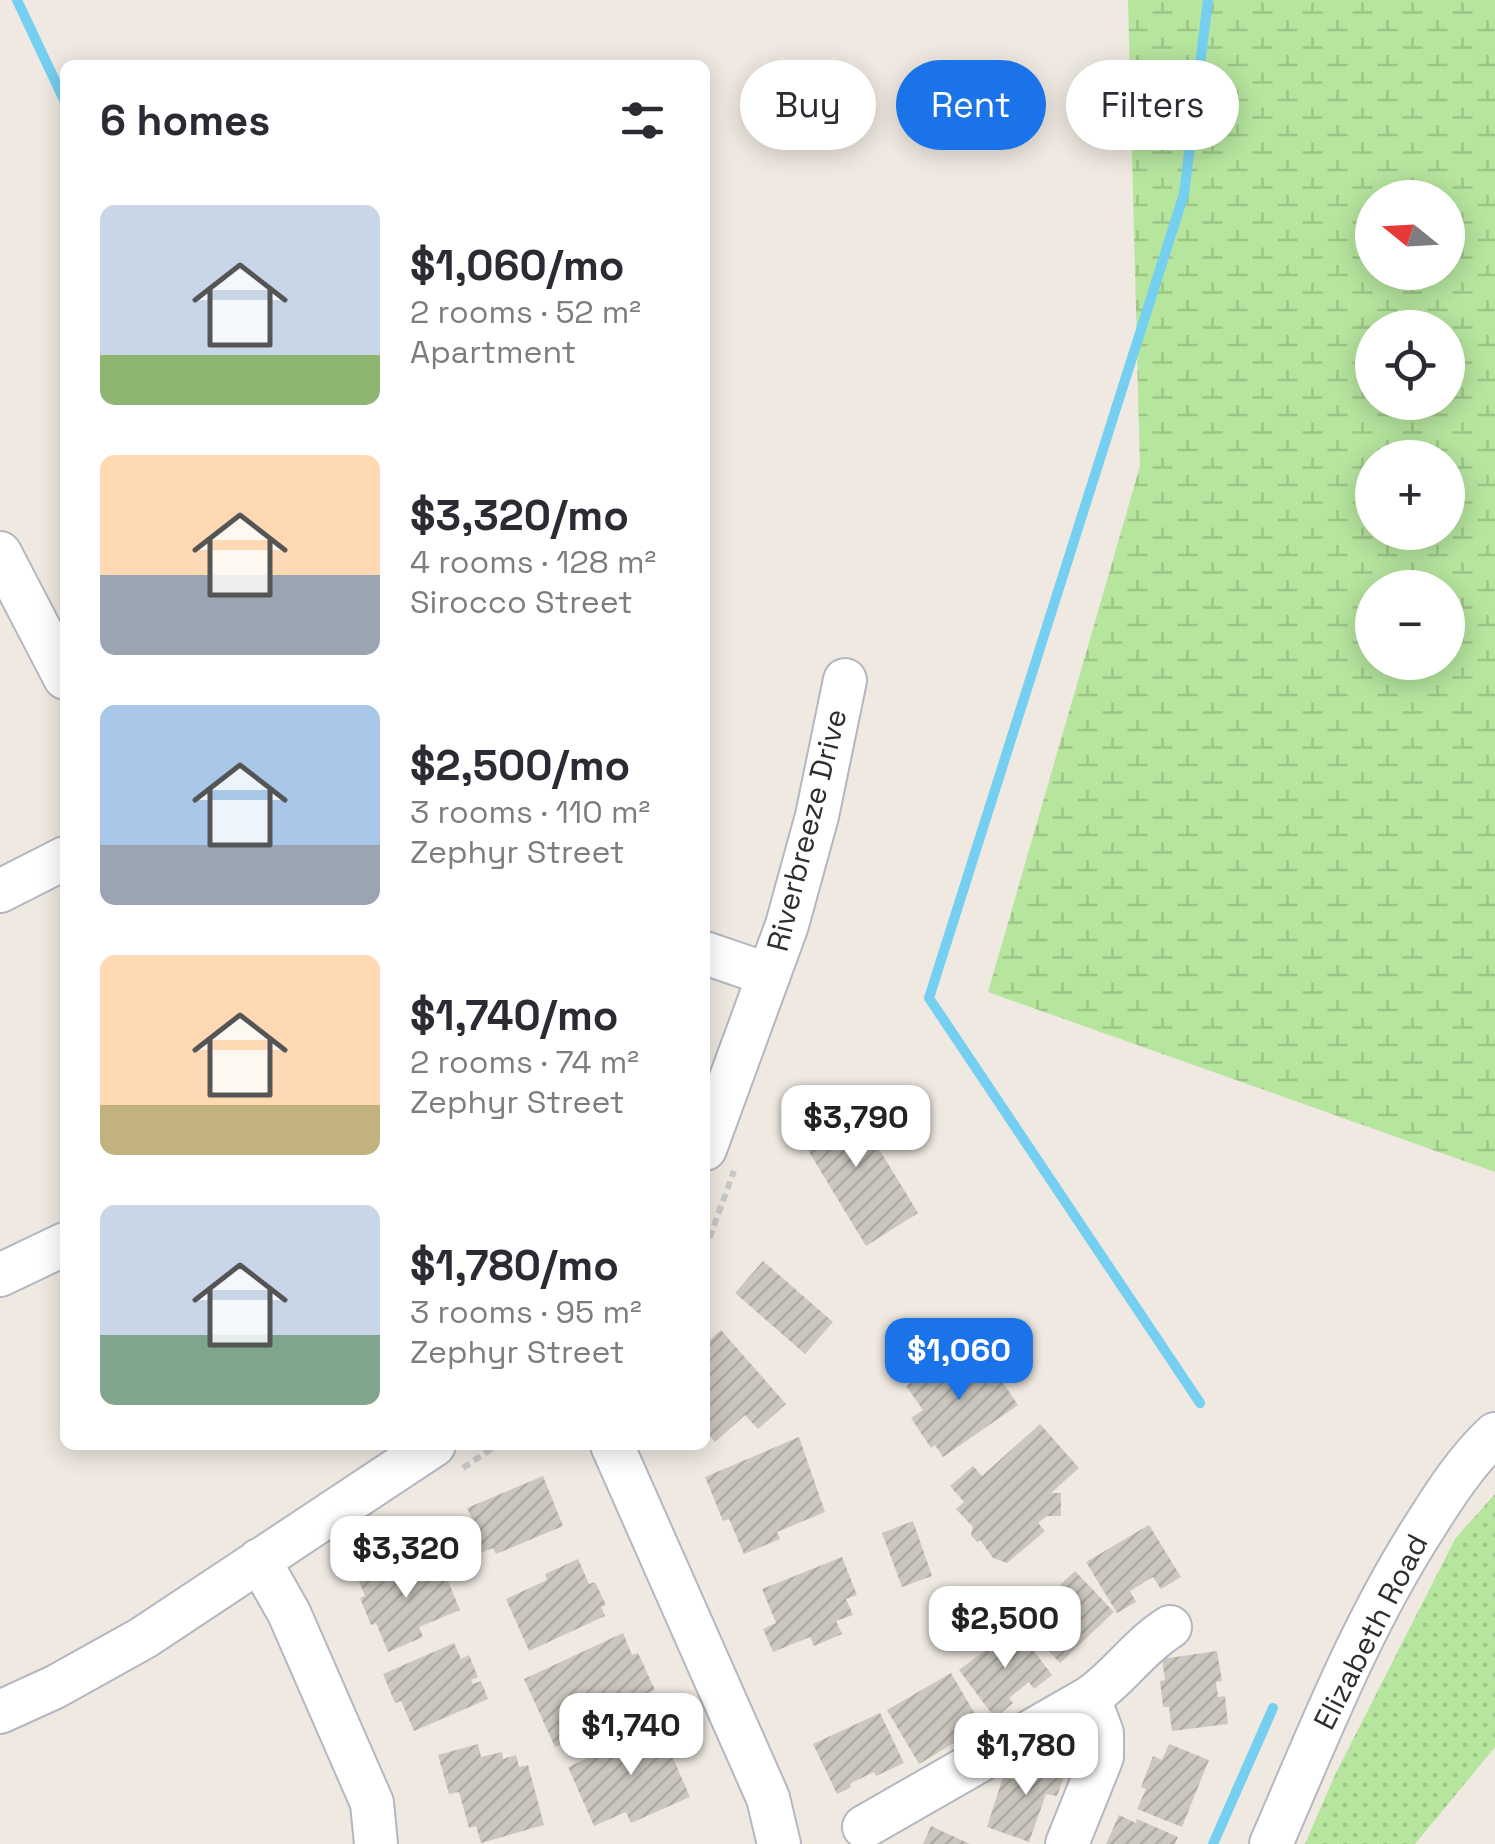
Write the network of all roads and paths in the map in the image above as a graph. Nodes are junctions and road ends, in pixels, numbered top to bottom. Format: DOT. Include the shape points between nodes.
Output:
graph roads {
  1 [pos="0,553"];
  2 [pos="60,668"];
  3 [pos="845,680"];
  4 [pos="60,861"];
  5 [pos="0,891"];
  6 [pos="710,955"];
  7 [pos="770,974"];
  8 [pos="710,1136"];
  9 [pos="60,1246"];
  10 [pos="0,1274"];
  11 [pos="1495,1434"];
  12 [pos="426,1450"];
  13 [pos="614,1450"];
  14 [pos="259,1560"];
  15 [pos="1170,1627"];
  16 [pos="1088,1698"];
  17 [pos="0,1712"];
  18 [pos="864,1827"];
  19 [pos="376,1844"];
  20 [pos="779,1844"];
  21 [pos="1067,1844"];
  22 [pos="1271,1844"];
  1 -- 2 [label="street"];
  3 -- 7 [label="street, Riverbreeze Drive" via="804,869"];
  4 -- 5 [label="street"];
  6 -- 7 [label="street"];
  7 -- 8 [label="street, Riverbreeze Drive"];
  9 -- 10 [label="street"];
  11 -- 22 [label="street, Elizabeth Road" via="1450,1488 1394,1575"];
  12 -- 14 [label="street"];
  13 -- 20 [label="street" via="768,1798"];
  14 -- 17 [label="street" via="143,1638"];
  14 -- 19 [label="street" via="290,1612 372,1803"];
  15 -- 16 [label="street"];
  16 -- 18 [label="street"];
  16 -- 21 [label="street" via="1102,1733 1102,1757"];
}
